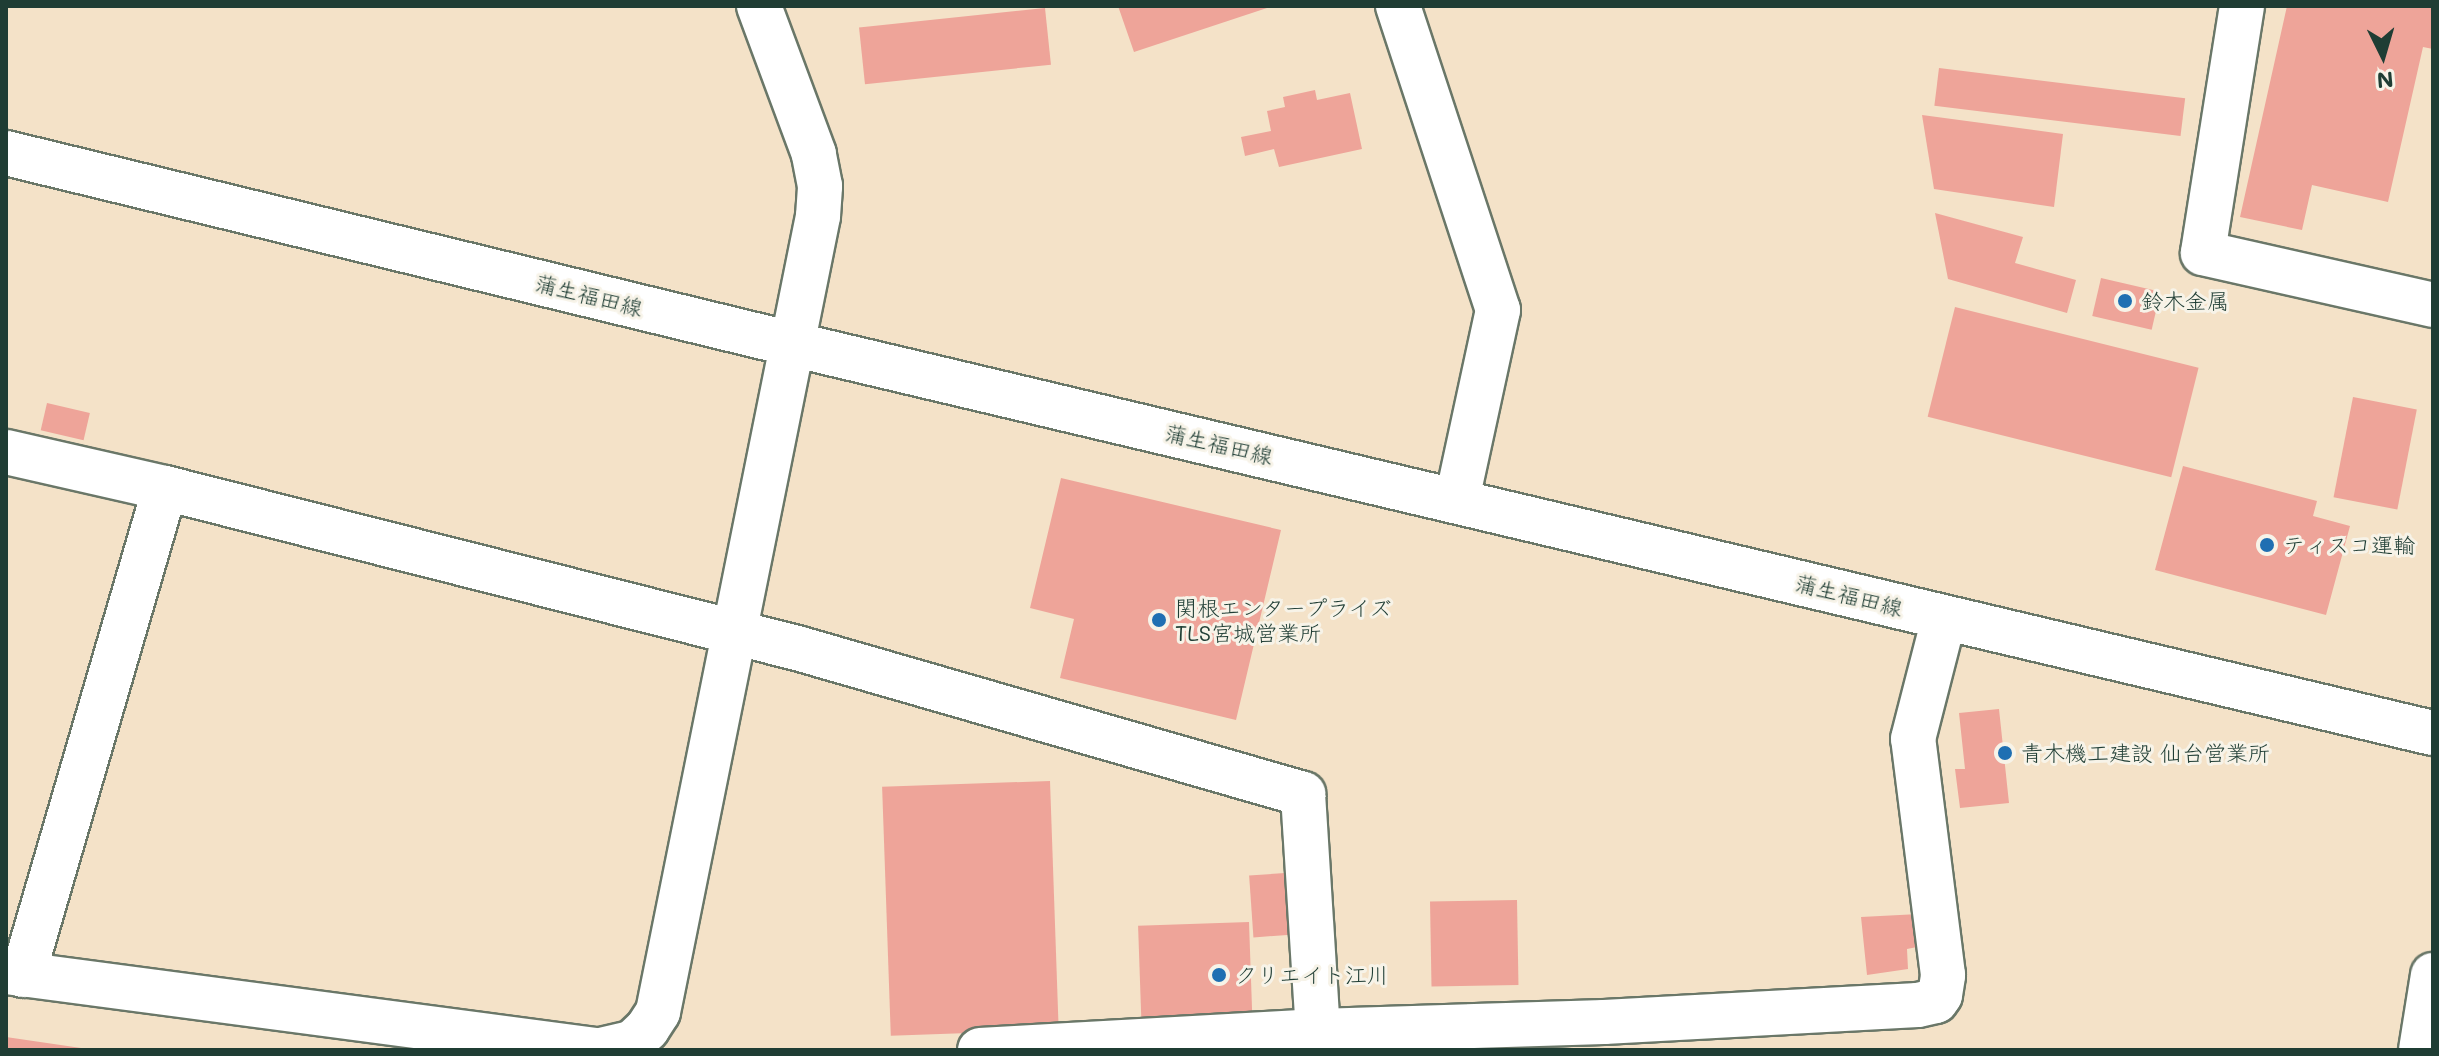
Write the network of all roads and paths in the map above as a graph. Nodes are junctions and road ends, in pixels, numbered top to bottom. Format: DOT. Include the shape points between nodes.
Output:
graph roads {
  1 [pos="759,6"];
  2 [pos="1398,6"];
  3 [pos="2242,6"];
  4 [pos="6,153"];
  5 [pos="2433,305"];
  6 [pos="792,344"];
  7 [pos="6,452"];
  8 [pos="165,488"];
  9 [pos="1457,499"];
  10 [pos="1944,618"];
  11 [pos="734,634"];
  12 [pos="2433,733"];
  13 [pos="15,974"];
  14 [pos="2433,975"];
  15 [pos="1318,1031"];
  16 [pos="1605,1036"];
  17 [pos="393,1037"];
  18 [pos="619,1048"];
  19 [pos="980,1050"];
  20 [pos="2421,1050"];
  1 -- 6 [label="street" via="814,154 820,186"];
  2 -- 9 [label="street" via="1498,310"];
  3 -- 5 [label="street" via="2203,253"];
  4 -- 6 [label="street, 蒲生福田線"];
  6 -- 9 [label="street, 蒲生福田線"];
  6 -- 11 [label="street"];
  7 -- 8 [label="street"];
  8 -- 11 [label="street"];
  8 -- 13 [label="street"];
  9 -- 10 [label="street, 蒲生福田線"];
  10 -- 12 [label="street, 蒲生福田線"];
  10 -- 16 [label="street" via="1913,739 1943,975 1936,1001"];
  11 -- 15 [label="street" via="1303,794"];
  11 -- 18 [label="street" via="658,1012"];
  13 -- 17 [label="street"];
  14 -- 20 [label="street"];
  15 -- 16 [label="street"];
  15 -- 19 [label="street"];
  17 -- 18 [label="street"];
}
